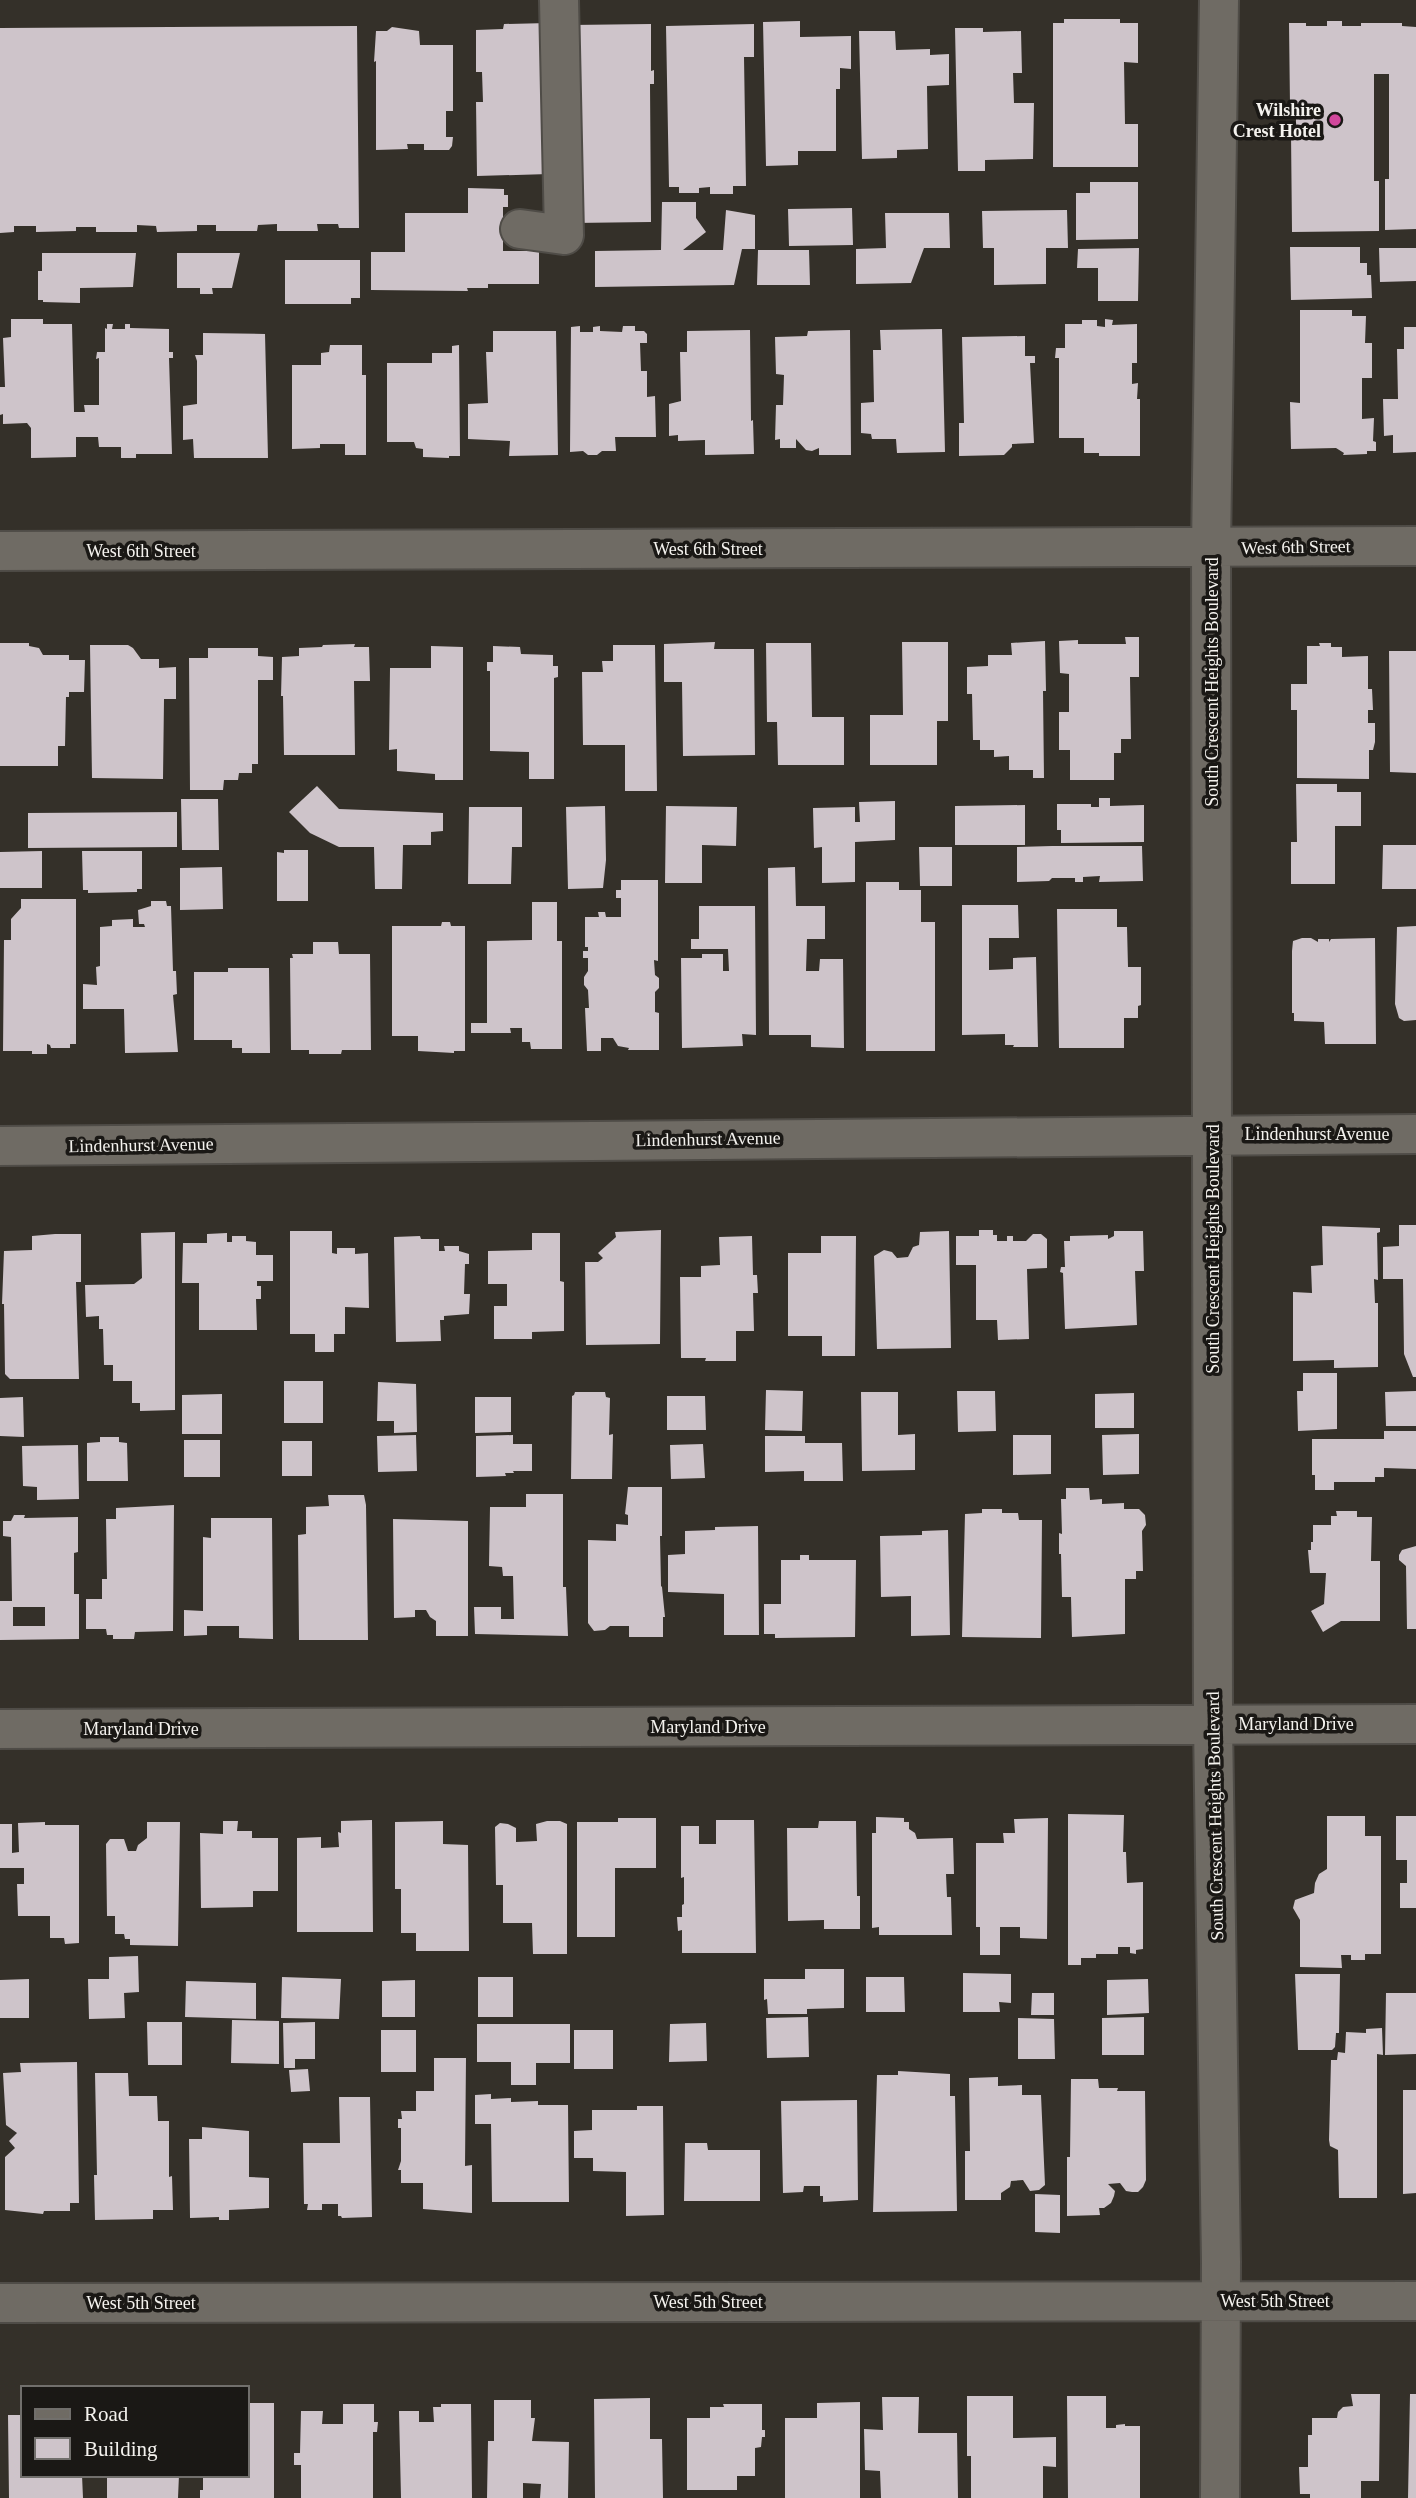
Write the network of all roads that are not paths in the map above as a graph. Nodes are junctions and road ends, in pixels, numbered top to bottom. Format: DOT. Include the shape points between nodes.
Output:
graph roads {
  1 [pos="559,0"];
  2 [pos="1219,0"];
  3 [pos="520,229"];
  4 [pos="1416,546"];
  5 [pos="1211,548"];
  6 [pos="0,551"];
  7 [pos="1416,1134"];
  8 [pos="1214,1135"];
  9 [pos="0,1146"];
  10 [pos="1213,1724"];
  11 [pos="1416,1724"];
  12 [pos="0,1729"];
  13 [pos="1221,2301"];
  14 [pos="1416,2301"];
  15 [pos="0,2303"];
  16 [pos="1220,2498"];
  1 -- 3 [label="street" via="564,235"];
  2 -- 5 [label="street, South Crescent Heights Boulevard"];
  4 -- 5 [label="street, West 6th Street"];
  5 -- 6 [label="street, West 6th Street"];
  5 -- 8 [label="street, South Crescent Heights Boulevard"];
  7 -- 8 [label="street, Lindenhurst Avenue"];
  8 -- 9 [label="street, Lindenhurst Avenue"];
  8 -- 10 [label="street, South Crescent Heights Boulevard"];
  10 -- 11 [label="street, Maryland Drive"];
  10 -- 12 [label="street, Maryland Drive"];
  10 -- 13 [label="street, South Crescent Heights Boulevard"];
  13 -- 14 [label="street, West 5th Street"];
  13 -- 15 [label="street, West 5th Street"];
  13 -- 16 [label="street, South Crescent Heights Boulevard"];
}
